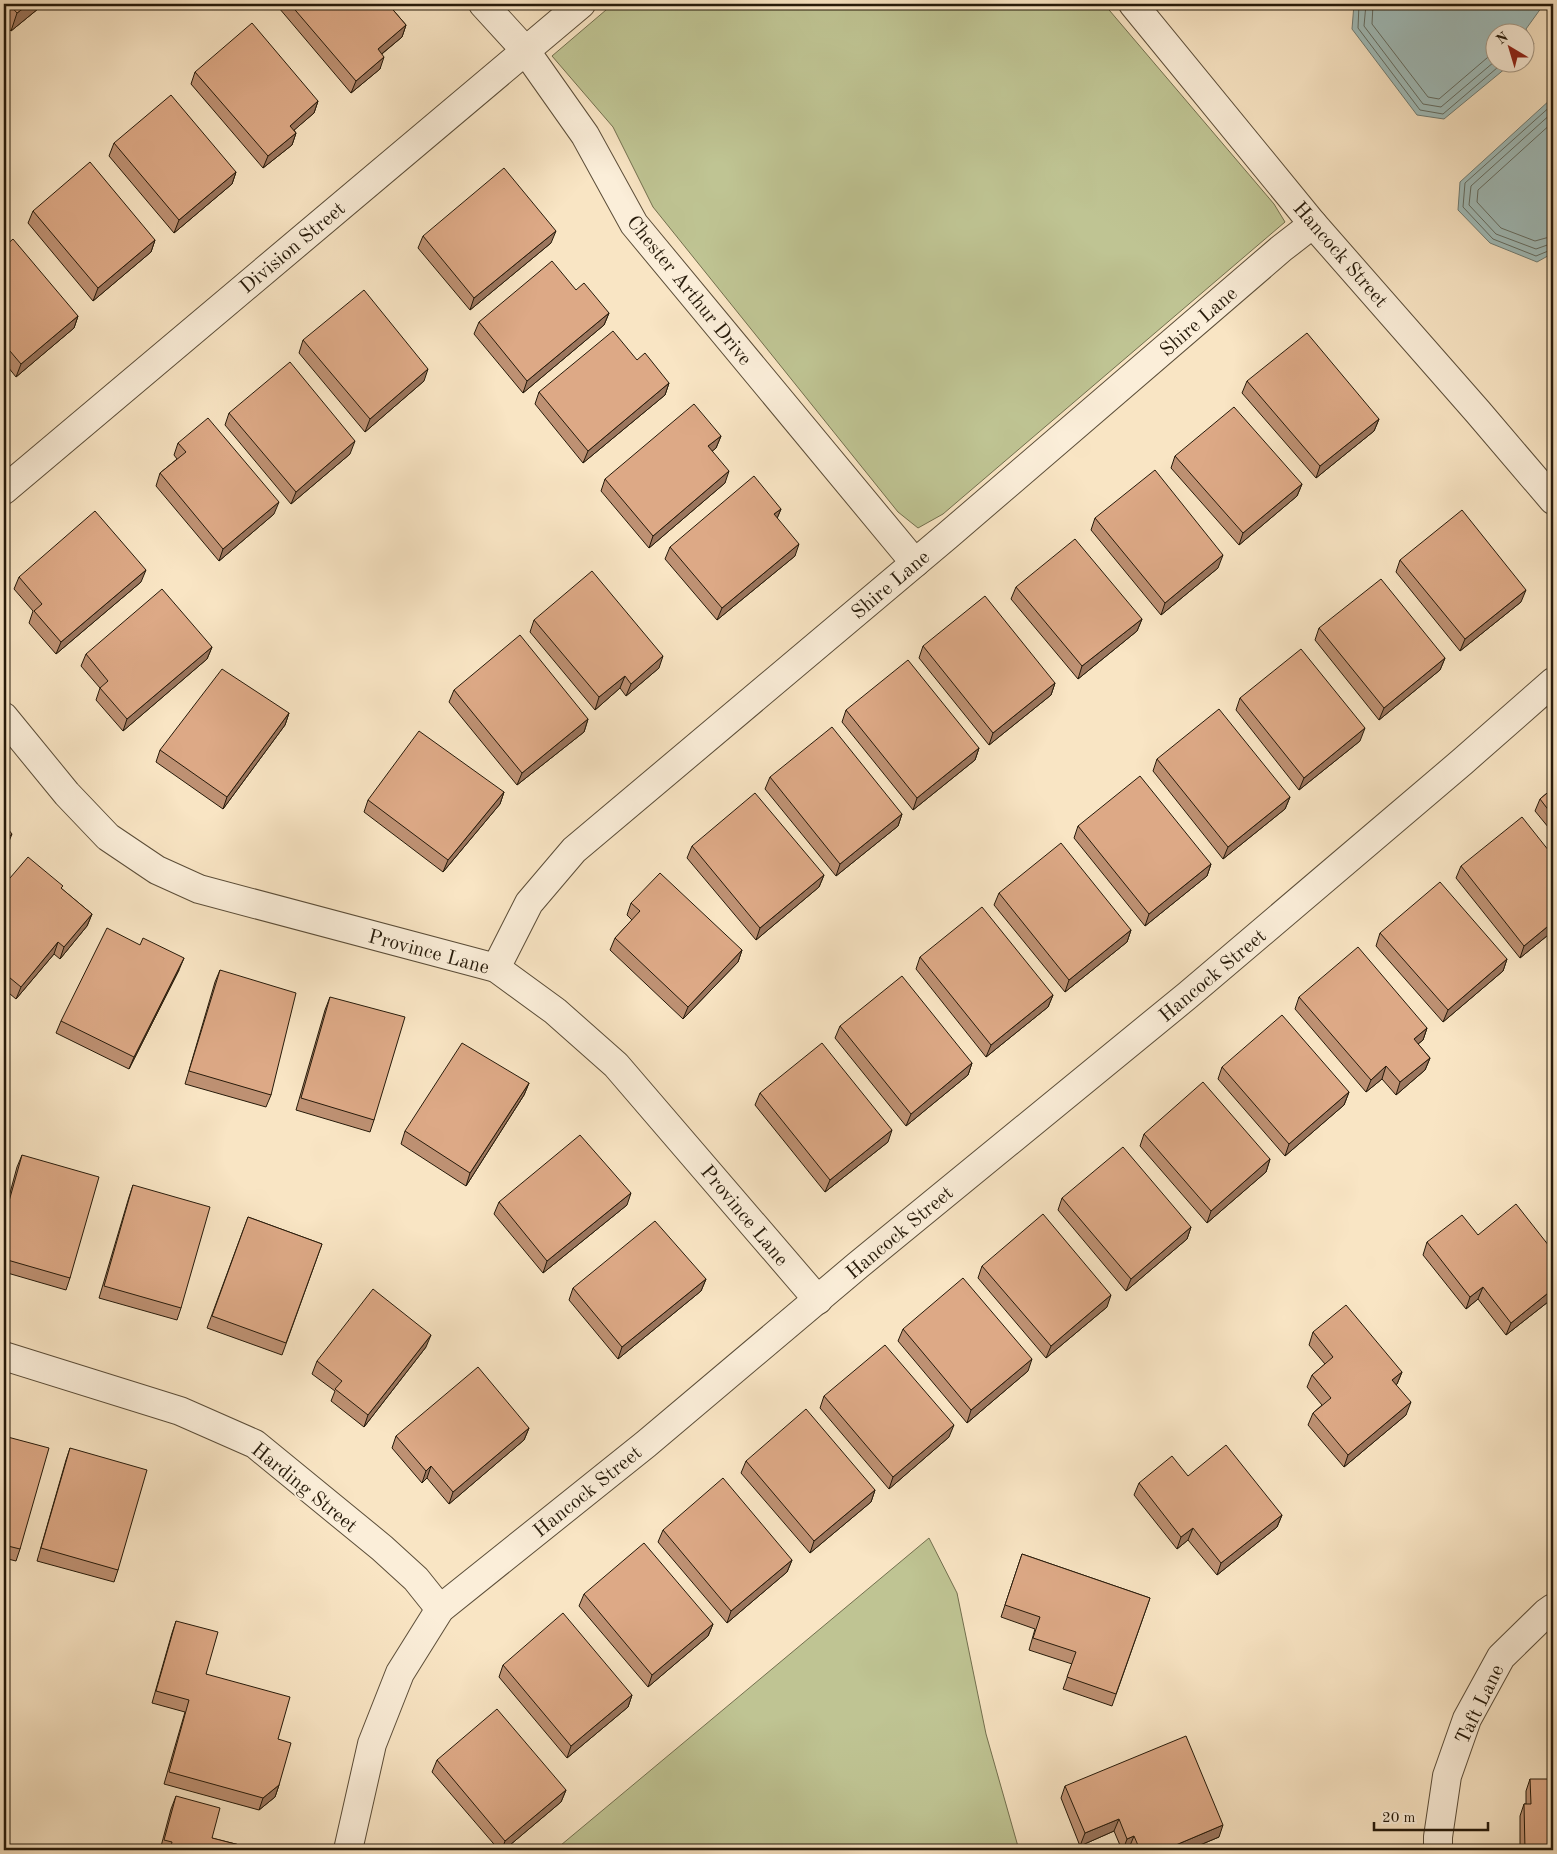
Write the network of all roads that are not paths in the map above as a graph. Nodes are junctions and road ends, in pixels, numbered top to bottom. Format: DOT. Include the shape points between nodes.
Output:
graph roads {
  1 [pos="483,4"];
  2 [pos="581,4"];
  3 [pos="1133,4"];
  4 [pos="525,50"];
  5 [pos="1313,224"];
  6 [pos="4,490"];
  7 [pos="1553,500"];
  8 [pos="915,563"];
  9 [pos="1553,682"];
  10 [pos="4,717"];
  11 [pos="496,968"];
  12 [pos="818,1300"];
  13 [pos="4,1356"];
  14 [pos="1553,1608"];
  15 [pos="440,1609"];
  16 [pos="348,1850"];
  17 [pos="1438,1850"];
  1 -- 4 [label="street, Chester Arthur Drive"];
  2 -- 4 [label="street, Division Street"];
  3 -- 5 [label="street, Hancock Street"];
  4 -- 6 [label="street, Division Street"];
  4 -- 8 [label="street, Chester Arthur Drive" via="586,135 634,224"];
  5 -- 7 [label="street, Hancock Street"];
  5 -- 8 [label="street, Shire Lane"];
  8 -- 11 [label="street, Shire Lane" via="574,850 529,903"];
  9 -- 12 [label="street, Hancock Street" via="1188,995"];
  10 -- 11 [label="street, Province Lane" via="67,794 108,837 157,870 199,889"];
  11 -- 12 [label="street, Province Lane" via="555,1011 616,1065"];
  12 -- 15 [label="street, Hancock Street"];
  13 -- 15 [label="street, Harding Street" via="180,1411 255,1444 382,1548 416,1579"];
  14 -- 17 [label="street, Taft Lane" via="1501,1657 1467,1720 1447,1776"];
  15 -- 16 [label="street, Hancock Street" via="400,1673 372,1744"];
}
